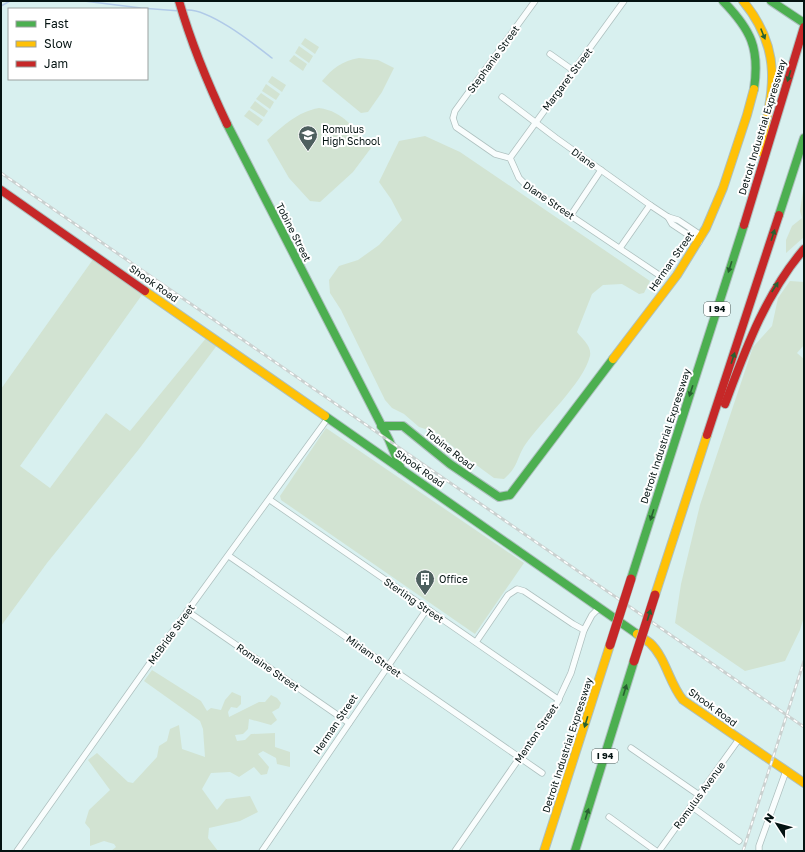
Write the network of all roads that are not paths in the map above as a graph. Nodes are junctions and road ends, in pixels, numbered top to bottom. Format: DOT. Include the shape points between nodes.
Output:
graph roads {
  1 [pos="179,1"];
  2 [pos="535,1"];
  3 [pos="624,1"];
  4 [pos="723,1"];
  5 [pos="743,1"];
  6 [pos="771,1"];
  7 [pos="804,23"];
  8 [pos="804,27"];
  9 [pos="550,54"];
  10 [pos="574,71"];
  11 [pos="502,97"];
  12 [pos="535,123"];
  13 [pos="804,138"];
  14 [pos="510,158"];
  15 [pos="601,170"];
  16 [pos="1,190"];
  17 [pos="650,205"];
  18 [pos="571,215"];
  19 [pos="701,239"];
  20 [pos="620,248"];
  21 [pos="804,249"];
  22 [pos="736,250"];
  23 [pos="659,275"];
  24 [pos="328,418"];
  25 [pos="381,426"];
  26 [pos="401,469"];
  27 [pos="503,498"];
  28 [pos="270,500"];
  29 [pos="229,556"];
  30 [pos="655,595"];
  31 [pos="600,607"];
  32 [pos="427,609"];
  33 [pos="187,611"];
  34 [pos="584,630"];
  35 [pos="476,642"];
  36 [pos="388,666"];
  37 [pos="559,700"];
  38 [pos="349,723"];
  39 [pos="739,739"];
  40 [pos="631,748"];
  41 [pos="520,757"];
  42 [pos="786,771"];
  43 [pos="542,773"];
  44 [pos="804,783"];
  45 [pos="699,795"];
  46 [pos="691,806"];
  47 [pos="610,817"];
  48 [pos="739,841"];
  49 [pos="544,850"];
  50 [pos="17,851"];
  51 [pos="262,851"];
  52 [pos="455,851"];
  53 [pos="575,851"];
  54 [pos="657,851"];
  55 [pos="759,851"];
  1 -- 25 [label="main road, Tobine Street" via="192,48 210,90"];
  2 -- 14 [label="street, Stephanie Street" via="466,95 453,118 456,127 476,142 495,154"];
  3 -- 10 [label="street, Margaret Street"];
  4 -- 19 [label="main road, Herman Street" via="739,17 749,34 757,72 749,110 718,202"];
  5 -- 22 [label="main road, one-way" via="754,16 767,43 773,87 758,158 741,217"];
  6 -- 7 [label="main road"];
  8 -- 22 [label="main road, Detroit Industrial Expressway / I 94, one-way"];
  9 -- 10 [label="street"];
  10 -- 12 [label="street, Margaret Street"];
  11 -- 12 [label="street, Diane"];
  12 -- 14 [label="street, Margaret Street"];
  12 -- 15 [label="street, Diane"];
  30 -- 13 [label="main road, I 94, one-way"];
  14 -- 18 [label="street, Diane Street" via="522,182"];
  15 -- 17 [label="street, Diane"];
  15 -- 18 [label="street"];
  16 -- 24 [label="main road, Shook Road"];
  17 -- 19 [label="street, Diane" via="668,217 676,218"];
  17 -- 20 [label="street"];
  18 -- 20 [label="street, Diane Street"];
  19 -- 27 [label="main road, Herman Street" via="520,484 512,494"];
  20 -- 23 [label="street, Diane Street"];
  30 -- 21 [label="main road, one-way" via="661,592 704,457 757,320 774,288"];
  22 -- 49 [label="main road, Detroit Industrial Expressway / I 94, one-way, bridge"];
  24 -- 26 [label="main road, Shook Road"];
  24 -- 28 [label="street, McBride Street"];
  25 -- 26 [label="main road, Tobine Street"];
  25 -- 27 [label="main road, Tobine Road" via="402,426 450,464"];
  26 -- 31 [label="main road, Shook Road"];
  28 -- 29 [label="street, McBride Street"];
  28 -- 32 [label="street, Sterling Street"];
  29 -- 33 [label="street, McBride Street"];
  29 -- 36 [label="street, Miriam Street"];
  53 -- 30 [label="main road, I 94, one-way, bridge"];
  31 -- 34 [label="street, Menton Street"];
  31 -- 39 [label="main road, Shook Road" via="655,648 668,679 680,697"];
  32 -- 35 [label="street, Sterling Street"];
  32 -- 36 [label="street, Herman Street"];
  33 -- 38 [label="street, Romaine Street"];
  33 -- 50 [label="street, McBride Street"];
  34 -- 35 [label="street" via="524,590 516,589 508,595"];
  34 -- 37 [label="street, Menton Street" via="572,673"];
  35 -- 37 [label="street, Sterling Street"];
  36 -- 38 [label="street, Herman Street"];
  36 -- 41 [label="street, Miriam Street"];
  37 -- 41 [label="street, Menton Street"];
  38 -- 51 [label="street, Herman Street"];
  39 -- 42 [label="main road, Shook Road"];
  39 -- 45 [label="street, Romulus Avenue"];
  40 -- 45 [label="street"];
  41 -- 43 [label="street, Miriam Street"];
  41 -- 52 [label="street, Menton Street"];
  42 -- 44 [label="main road, Shook Road"];
  42 -- 55 [label="street"];
  45 -- 46 [label="street, Romulus Avenue"];
  46 -- 48 [label="street"];
  46 -- 54 [label="street, Romulus Avenue"];
  47 -- 54 [label="street"];
}
